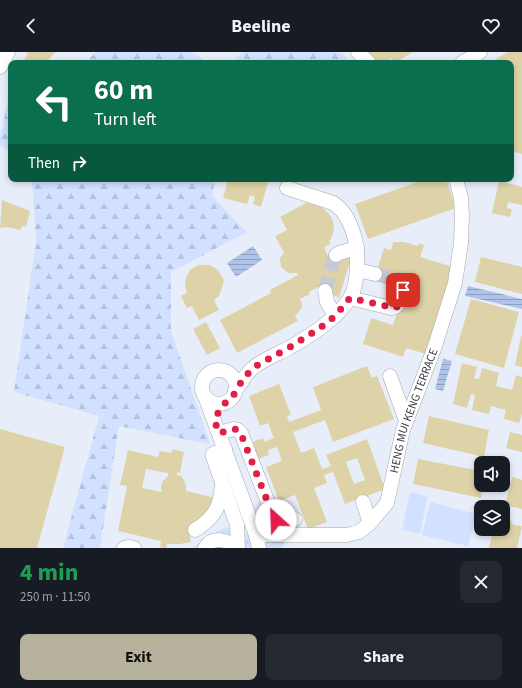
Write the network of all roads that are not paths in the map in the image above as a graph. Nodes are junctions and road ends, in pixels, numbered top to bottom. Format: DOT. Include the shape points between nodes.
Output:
graph roads {
  1 [pos="8,52"];
  2 [pos="358,52"];
  3 [pos="480,52"];
  4 [pos="366,60"];
  5 [pos="467,60"];
  6 [pos="0,67"];
  7 [pos="457,182"];
  8 [pos="287,188"];
  9 [pos="357,248"];
  10 [pos="336,255"];
  11 [pos="357,270"];
  12 [pos="375,274"];
  13 [pos="403,290"];
  14 [pos="325,291"];
  15 [pos="350,298"];
  16 [pos="335,316"];
  17 [pos="254,367"];
  18 [pos="226,372"];
  19 [pos="390,376"];
  20 [pos="235,391"];
  21 [pos="205,396"];
  22 [pos="226,402"];
  23 [pos="406,421"];
  24 [pos="217,428"];
  25 [pos="225,449"];
  26 [pos="222,483"];
  27 [pos="266,495"];
  28 [pos="244,502"];
  29 [pos="363,502"];
  30 [pos="295,519"];
  31 [pos="370,523"];
  32 [pos="195,530"];
  33 [pos="258,541"];
  34 [pos="124,548"];
  35 [pos="134,548"];
  36 [pos="205,548"];
  37 [pos="237,548"];
  1 -- 6 [label="street"];
  2 -- 4 [label="street"];
  3 -- 5 [label="street"];
  7 -- 23 [label="street, HENG MUI KENG TERRACE" via="462,216 455,283 434,350"];
  8 -- 9 [label="street, HENG MUI KENG TERRACE" via="338,206 349,221"];
  9 -- 10 [label="street"];
  9 -- 11 [label="street, HENG MUI KENG TERRACE"];
  11 -- 12 [label="street"];
  11 -- 15 [label="street, HENG MUI KENG TERRACE"];
  13 -- 15 [label="street" via="395,308"];
  14 -- 16 [label="street" via="327,302"];
  15 -- 16 [label="street, HENG MUI KENG TERRACE"];
  16 -- 17 [label="street, HENG MUI KENG TERRACE" via="290,347"];
  17 -- 18 [label="street, HENG MUI KENG TERRACE"];
  17 -- 20 [label="street, HENG MUI KENG TERRACE"];
  18 -- 20 [label="street" via="232,376"];
  18 -- 21 [label="street, HENG MUI KENG TERRACE" via="217,370 209,373 202,388"];
  19 -- 23 [label="street"];
  20 -- 22 [label="street, HENG MUI KENG TERRACE"];
  21 -- 22 [label="street" via="210,402"];
  21 -- 24 [label="street, HENG MUI KENG TERRACE"];
  22 -- 24 [label="street, HENG MUI KENG TERRACE" via="218,413"];
  23 -- 31 [label="street, HENG MUI KENG TERRACE" via="387,503"];
  24 -- 25 [label="street, HENG MUI KENG TERRACE"];
  24 -- 27 [label="street" via="234,429 241,434"];
  25 -- 26 [label="street" via="213,454"];
  25 -- 28 [label="street, HENG MUI KENG TERRACE"];
  26 -- 32 [label="street" via="221,498 216,512 207,523"];
  26 -- 37 [label="street" via="237,525"];
  27 -- 28 [label="street"];
  27 -- 30 [label="street" via="276,520"];
  28 -- 33 [label="street, HENG MUI KENG TERRACE"];
  29 -- 31 [label="street"];
  31 -- 33 [label="street, HENG MUI KENG TERRACE" via="360,532 347,535"];
  34 -- 35 [label="street"];
  36 -- 37 [label="street" via="217,540 225,540"];
}
